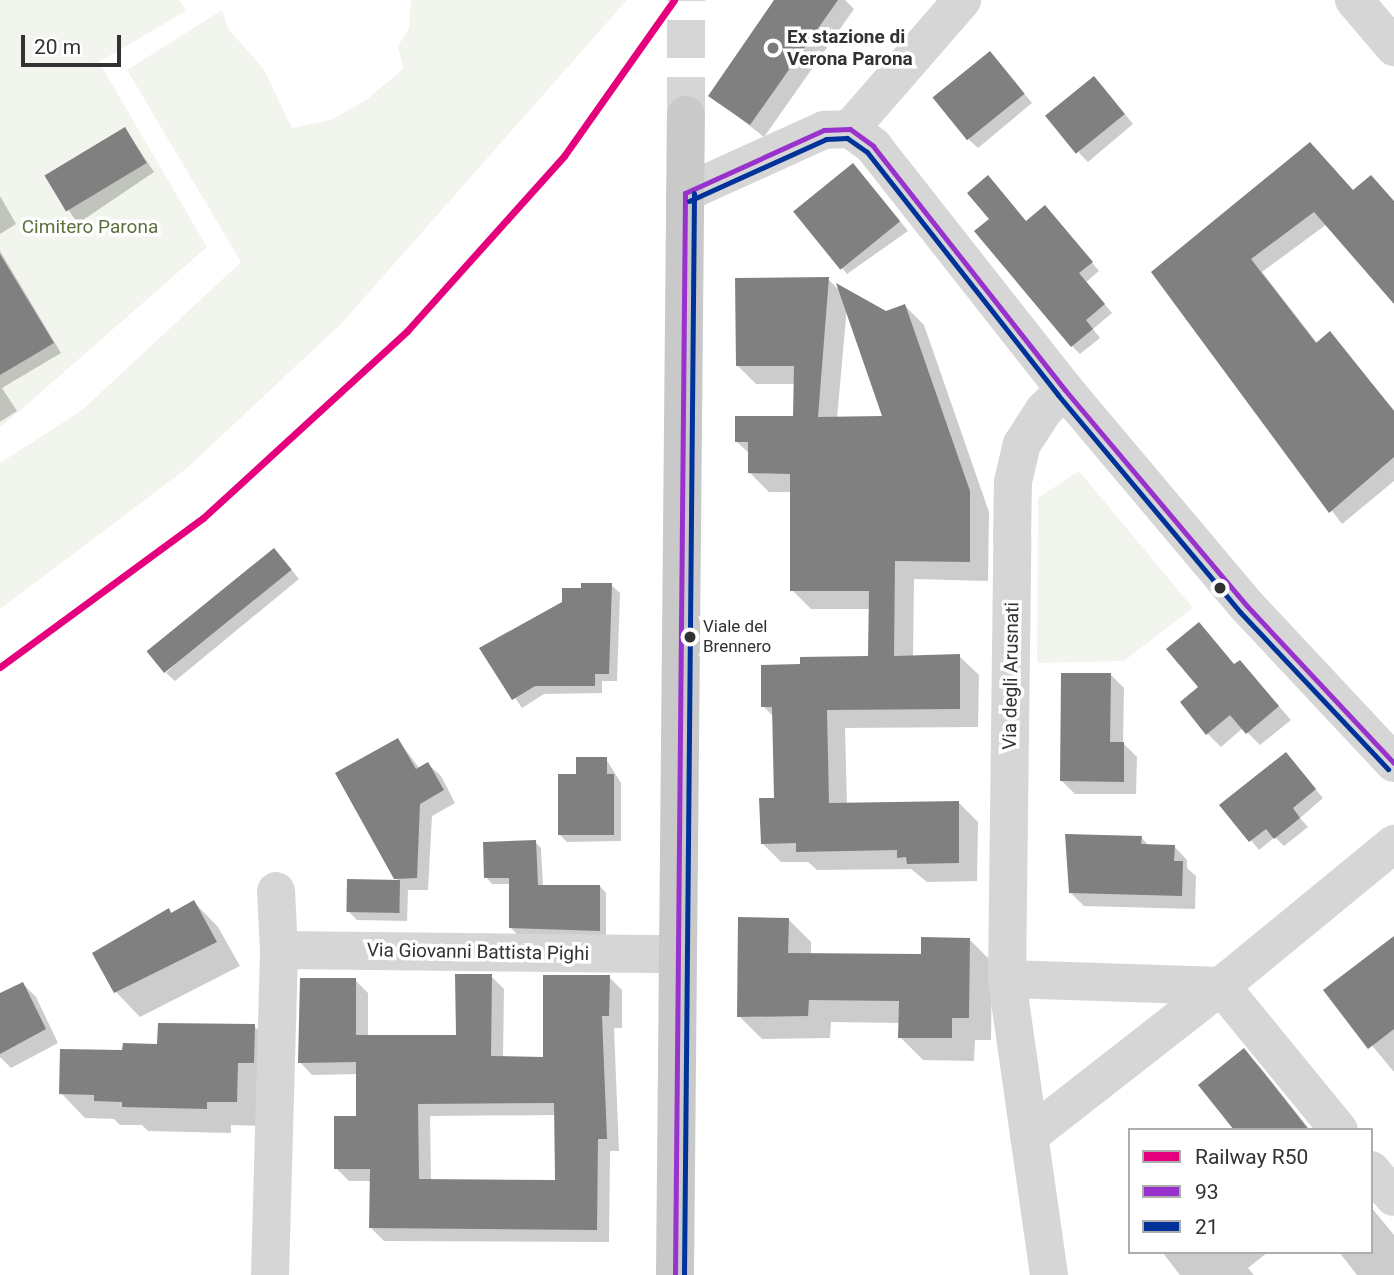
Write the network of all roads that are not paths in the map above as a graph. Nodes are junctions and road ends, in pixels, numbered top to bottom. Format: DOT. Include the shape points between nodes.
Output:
graph roads {
  1 [pos="962,0"];
  2 [pos="1354,0"];
  3 [pos="1394,47"];
  4 [pos="686,115"];
  5 [pos="850,129"];
  6 [pos="685,193"];
  7 [pos="1065,390"];
  8 [pos="1394,763"];
  9 [pos="1394,844"];
  10 [pos="276,891"];
  11 [pos="279,950"];
  12 [pos="678,954"];
  13 [pos="1007,979"];
  14 [pos="1221,986"];
  15 [pos="1337,1128"];
  16 [pos="1029,1136"];
  17 [pos="1373,1172"];
  18 [pos="1394,1197"];
  19 [pos="270,1275"];
  20 [pos="675,1275"];
  21 [pos="1049,1275"];
  1 -- 5 [label="street"];
  2 -- 3 [label="street"];
  4 -- 6 [label="main road"];
  5 -- 6 [label="street" via="824,130"];
  5 -- 7 [label="street" via="873,146"];
  6 -- 12 [label="main road"];
  7 -- 8 [label="street" via="1247,606"];
  7 -- 13 [label="street, Via degli Arusnati" via="1044,410 1023,444 1013,482"];
  9 -- 14 [label="street"];
  10 -- 11 [label="street"];
  11 -- 12 [label="street, Via Giovanni Battista Pighi"];
  11 -- 19 [label="street"];
  12 -- 20 [label="main road"];
  13 -- 14 [label="street"];
  13 -- 16 [label="street, Via degli Arusnati"];
  14 -- 15 [label="street"];
  14 -- 16 [label="street"];
  16 -- 21 [label="street, Via degli Arusnati"];
  17 -- 18 [label="street"];
}
